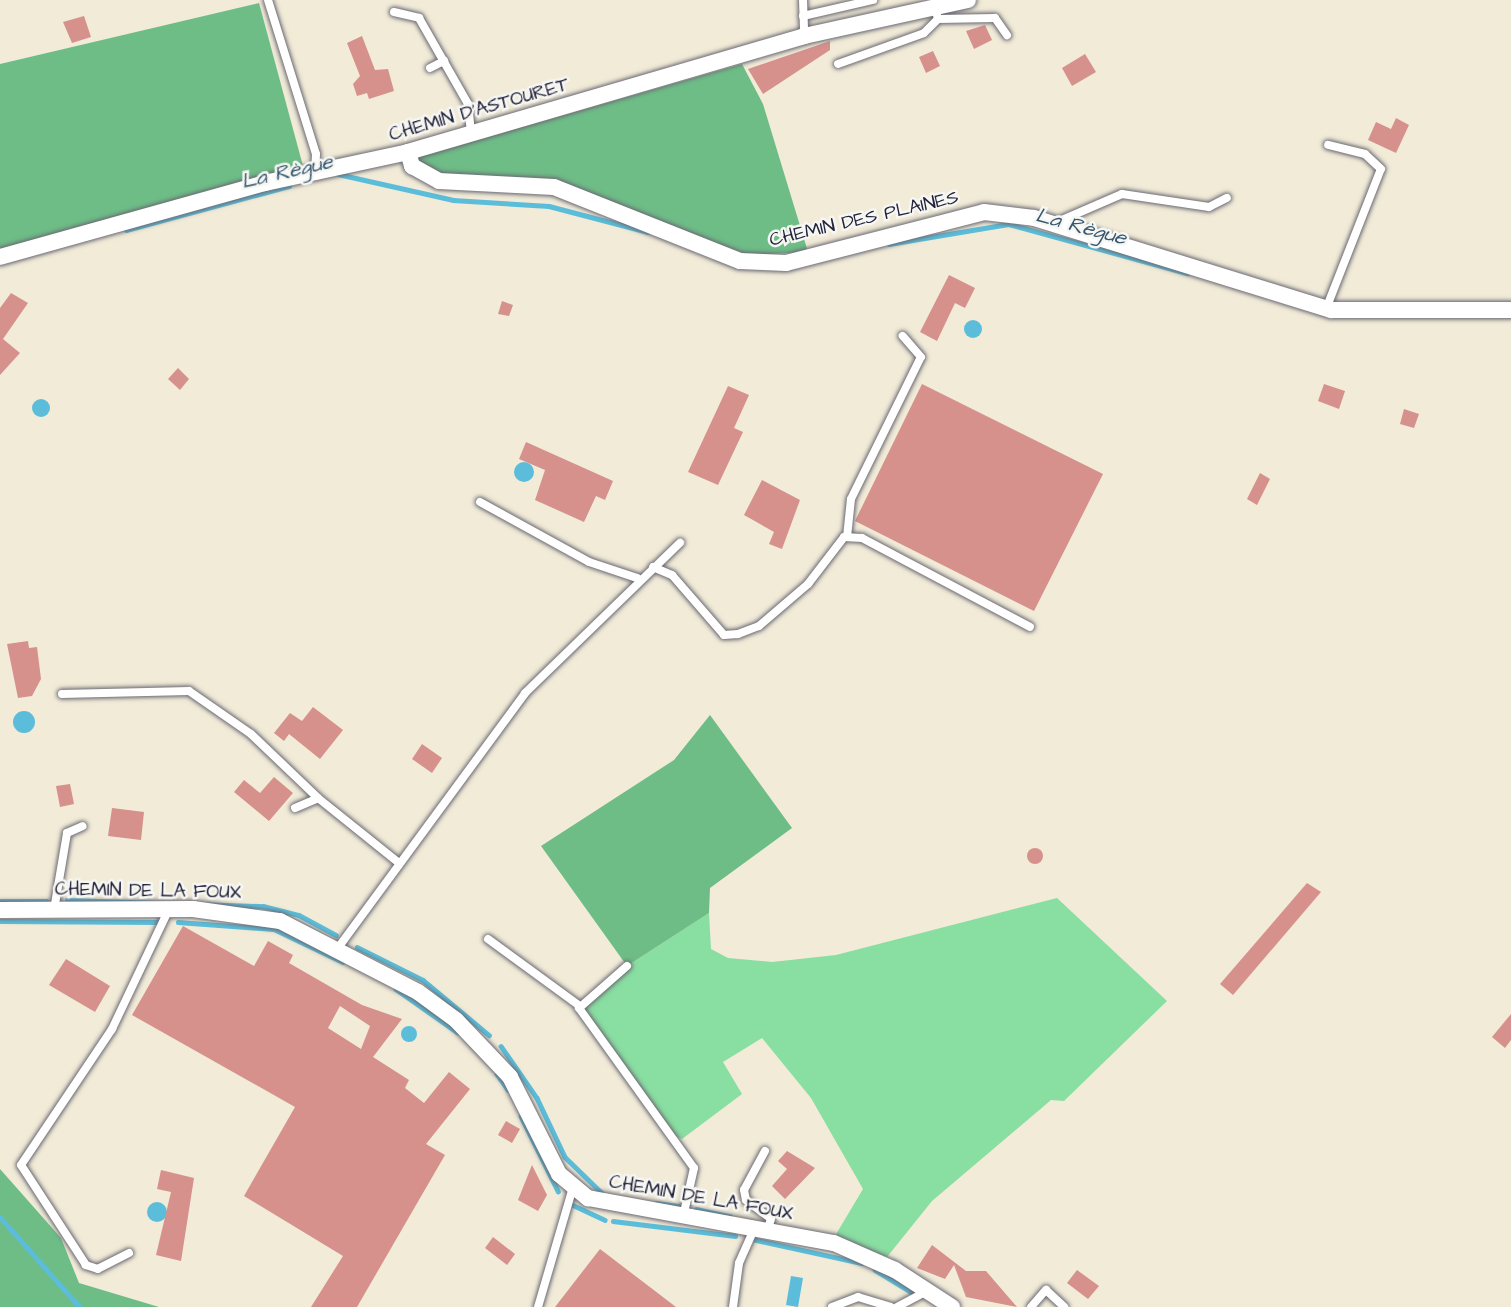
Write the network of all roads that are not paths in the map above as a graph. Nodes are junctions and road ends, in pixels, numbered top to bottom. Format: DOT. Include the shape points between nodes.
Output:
graph roads {
  1 [pos="268,0"];
  2 [pos="803,0"];
  3 [pos="873,0"];
  4 [pos="968,0"];
  5 [pos="394,12"];
  6 [pos="937,13"];
  7 [pos="803,16"];
  8 [pos="1007,35"];
  9 [pos="804,36"];
  10 [pos="444,61"];
  11 [pos="838,64"];
  12 [pos="430,68"];
  13 [pos="471,135"];
  14 [pos="1328,145"];
  15 [pos="408,152"];
  16 [pos="315,173"];
  17 [pos="1227,198"];
  18 [pos="1052,224"];
  19 [pos="0,257"];
  20 [pos="1326,309"];
  21 [pos="1511,310"];
  22 [pos="903,336"];
  23 [pos="480,502"];
  24 [pos="847,537"];
  25 [pos="680,543"];
  26 [pos="653,567"];
  27 [pos="637,578"];
  28 [pos="1030,627"];
  29 [pos="62,694"];
  30 [pos="318,798"];
  31 [pos="295,808"];
  32 [pos="83,826"];
  33 [pos="398,862"];
  34 [pos="169,909"];
  35 [pos="0,910"];
  36 [pos="54,910"];
  37 [pos="488,939"];
  38 [pos="338,948"];
  39 [pos="627,966"];
  40 [pos="580,1006"];
  41 [pos="765,1152"];
  42 [pos="573,1187"];
  43 [pos="683,1217"];
  44 [pos="760,1230"];
  45 [pos="130,1253"];
  46 [pos="928,1291"];
  47 [pos="538,1307"];
  48 [pos="733,1307"];
  49 [pos="832,1307"];
  50 [pos="890,1307"];
  51 [pos="897,1307"];
  52 [pos="952,1307"];
  53 [pos="1031,1307"];
  54 [pos="1064,1307"];
  1 -- 16 [label="lane" via="316,154"];
  2 -- 7 [label="lane"];
  3 -- 7 [label="lane"];
  4 -- 6 [label="street, CHEMIN D'ASTOURET"];
  5 -- 10 [label="lane" via="419,18"];
  6 -- 8 [label="lane" via="995,18"];
  6 -- 9 [label="street, CHEMIN D'ASTOURET"];
  6 -- 11 [label="lane" via="924,33"];
  7 -- 9 [label="lane"];
  9 -- 13 [label="street, CHEMIN D'ASTOURET"];
  10 -- 12 [label="lane"];
  10 -- 13 [label="lane" via="468,104"];
  13 -- 15 [label="street, CHEMIN D'ASTOURET"];
  14 -- 20 [label="lane" via="1365,154 1381,169"];
  15 -- 16 [label="street, CHEMIN D'ASTOURET"];
  15 -- 18 [label="street, CHEMIN DES PLAINES" via="412,166 439,181 554,187 740,261 786,263 984,212"];
  16 -- 19 [label="street, CHEMIN D'ASTOURET"];
  17 -- 18 [label="lane" via="1209,207 1122,194"];
  18 -- 20 [label="street, CHEMIN DES PLAINES"];
  20 -- 21 [label="street, CHEMIN DES PLAINES"];
  22 -- 24 [label="lane" via="921,357 851,499"];
  23 -- 27 [label="lane" via="589,562"];
  24 -- 26 [label="lane" via="783,606 738,634 724,635 672,575"];
  24 -- 28 [label="lane" via="862,538"];
  25 -- 26 [label="lane"];
  26 -- 27 [label="lane"];
  27 -- 33 [label="lane" via="525,693"];
  29 -- 30 [label="lane" via="189,691 251,734"];
  30 -- 31 [label="lane"];
  30 -- 33 [label="lane"];
  32 -- 36 [label="lane" via="67,833"];
  33 -- 38 [label="lane"];
  34 -- 36 [label="street, CHEMIN DE LA FOUX"];
  34 -- 38 [label="street, CHEMIN DE LA FOUX" via="254,914"];
  34 -- 45 [label="lane" via="112,1029 21,1165 86,1265 98,1269"];
  35 -- 36 [label="street, CHEMIN DE LA FOUX"];
  37 -- 40 [label="lane"];
  38 -- 42 [label="street, CHEMIN DE LA FOUX" via="418,992 481,1043 510,1077 559,1174"];
  39 -- 40 [label="lane"];
  40 -- 43 [label="lane" via="694,1168"];
  41 -- 44 [label="lane" via="744,1190 746,1200 771,1219"];
  42 -- 43 [label="street, CHEMIN DE LA FOUX" via="606,1204"];
  42 -- 47 [label="lane"];
  43 -- 44 [label="street, CHEMIN DE LA FOUX"];
  44 -- 46 [label="street, CHEMIN DE LA FOUX" via="861,1252"];
  44 -- 48 [label="lane" via="739,1263"];
  46 -- 51 [label="lane"];
  46 -- 52 [label="street, CHEMIN DE LA FOUX"];
  49 -- 50 [label="lane" via="858,1297"];
  53 -- 54 [label="lane" via="1046,1290"];
}
